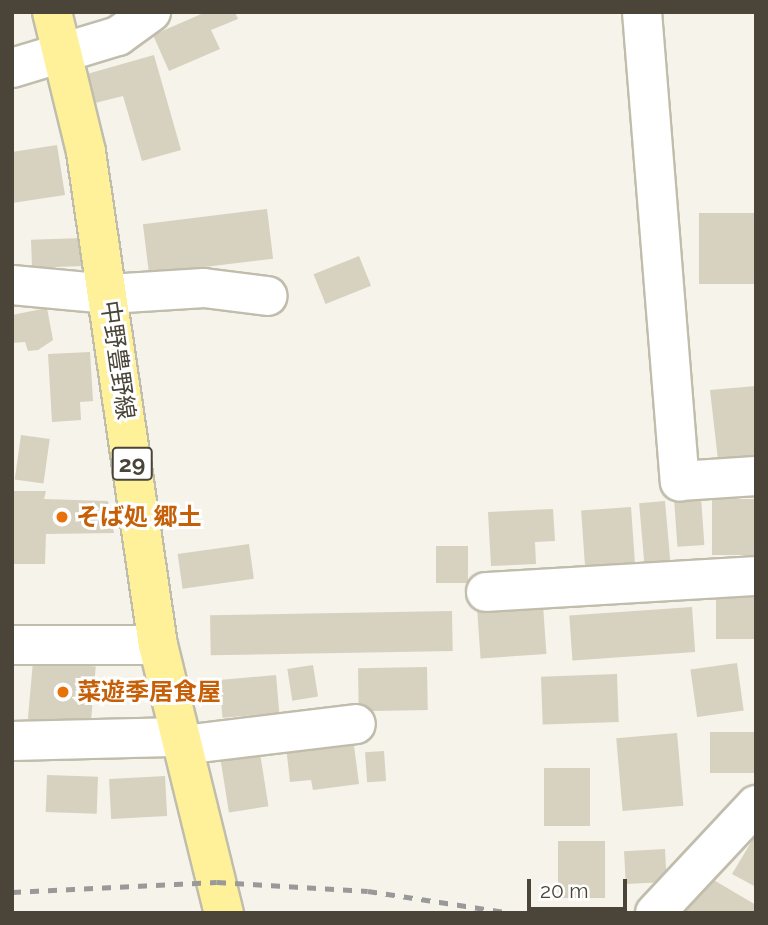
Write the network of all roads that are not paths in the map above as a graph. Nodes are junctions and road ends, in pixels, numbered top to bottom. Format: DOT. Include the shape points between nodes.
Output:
graph roads {
  1 [pos="51,12"];
  2 [pos="151,12"];
  3 [pos="642,12"];
  4 [pos="61,55"];
  5 [pos="12,68"];
  6 [pos="12,285"];
  7 [pos="109,295"];
  8 [pos="267,296"];
  9 [pos="756,476"];
  10 [pos="756,576"];
  11 [pos="486,593"];
  12 [pos="12,645"];
  13 [pos="158,645"];
  14 [pos="356,724"];
  15 [pos="12,741"];
  16 [pos="182,741"];
  17 [pos="756,805"];
  18 [pos="223,913"];
  19 [pos="655,913"];
  1 -- 4 [label="main road, 中野豊野線 / 29"];
  2 -- 4 [label="street" via="118,36"];
  3 -- 9 [label="street" via="680,481"];
  4 -- 5 [label="street"];
  4 -- 7 [label="main road, 中野豊野線 / 29" via="86,152"];
  6 -- 7 [label="street"];
  7 -- 8 [label="street" via="204,288"];
  7 -- 13 [label="main road, 中野豊野線 / 29"];
  10 -- 11 [label="street"];
  12 -- 13 [label="street"];
  13 -- 16 [label="main road, 中野豊野線 / 29"];
  14 -- 16 [label="street"];
  15 -- 16 [label="street"];
  16 -- 18 [label="main road, 中野豊野線 / 29"];
  17 -- 19 [label="street"];
}
